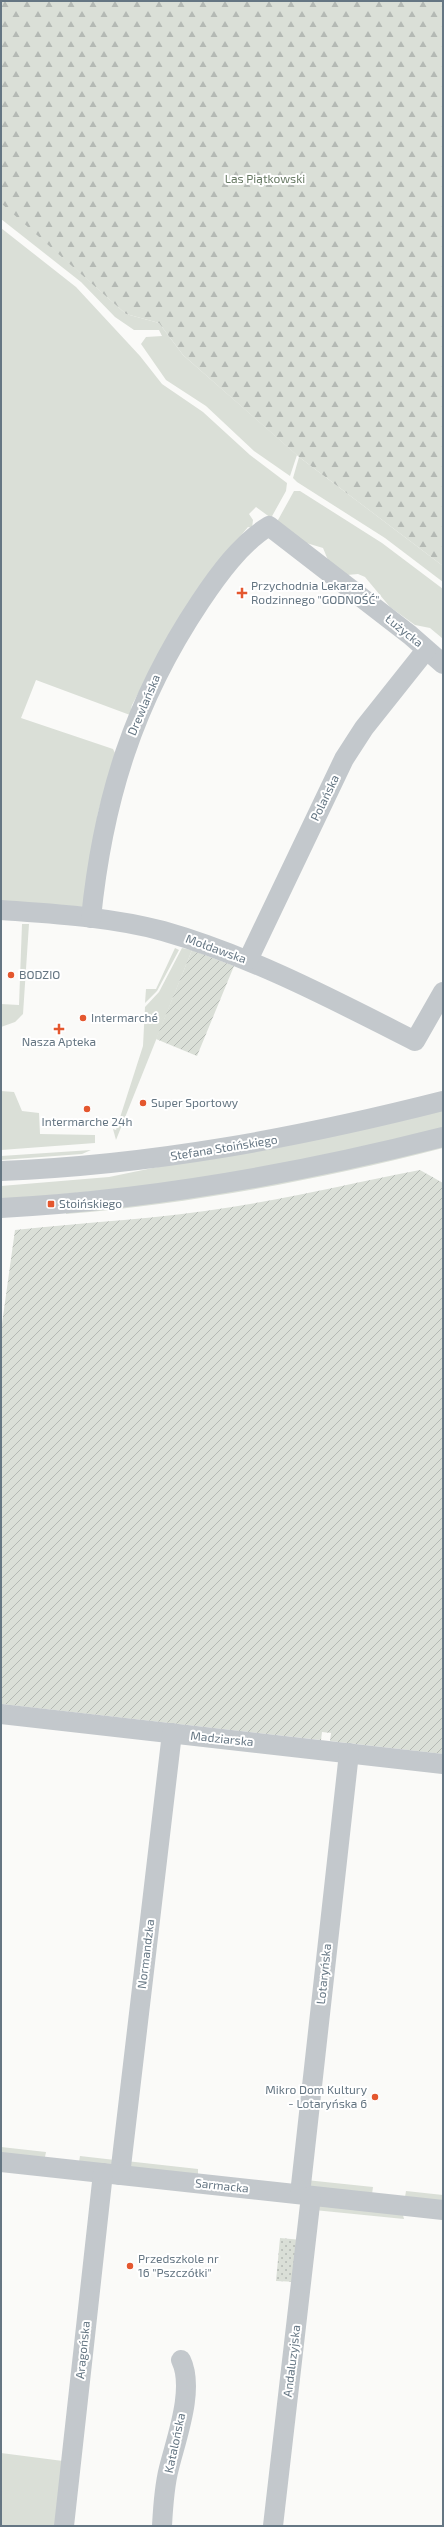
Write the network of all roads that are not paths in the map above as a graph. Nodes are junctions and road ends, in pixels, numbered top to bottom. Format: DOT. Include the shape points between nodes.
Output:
graph roads {
  1 [pos="269,526"];
  2 [pos="426,650"];
  3 [pos="443,664"];
  4 [pos="1,910"];
  5 [pos="91,918"];
  6 [pos="248,960"];
  7 [pos="443,992"];
  8 [pos="443,1101"];
  9 [pos="443,1137"];
  10 [pos="1,1171"];
  11 [pos="1,1208"];
  12 [pos="1,1714"];
  13 [pos="172,1734"];
  14 [pos="349,1753"];
  15 [pos="443,1764"];
  16 [pos="1,2162"];
  17 [pos="112,2174"];
  18 [pos="305,2195"];
  19 [pos="443,2210"];
  20 [pos="181,2360"];
  21 [pos="64,2526"];
  22 [pos="162,2526"];
  23 [pos="273,2526"];
  1 -- 2 [label="street, Łużycka"];
  1 -- 5 [label="street, Drewlańska" via="256,534 212,584 177,636 154,679 135,722 110,801"];
  2 -- 3 [label="street, Łużycka"];
  2 -- 6 [label="street, Polańska" via="364,728 344,759"];
  4 -- 5 [label="street, Mołdawska"];
  5 -- 6 [label="street, Mołdawska" via="162,930"];
  6 -- 7 [label="street, Mołdawska" via="415,1041"];
  8 -- 10 [label="street, Stefana Stoińskiego" via="295,1136 210,1151 101,1165"];
  9 -- 11 [label="street" via="308,1169 225,1184 137,1196"];
  12 -- 13 [label="street, Madziarska"];
  13 -- 14 [label="street, Madziarska"];
  13 -- 17 [label="street, Normandzka"];
  14 -- 15 [label="street, Madziarska"];
  14 -- 18 [label="street, Lotaryńska"];
  16 -- 17 [label="street, Sarmacka"];
  17 -- 18 [label="street, Sarmacka"];
  17 -- 21 [label="street, Aragońska"];
  18 -- 19 [label="street, Sarmacka"];
  18 -- 23 [label="street, Andaluzyjska"];
  20 -- 22 [label="street, Katalońska" via="186,2374 183,2404 179,2433 167,2476"];
}
